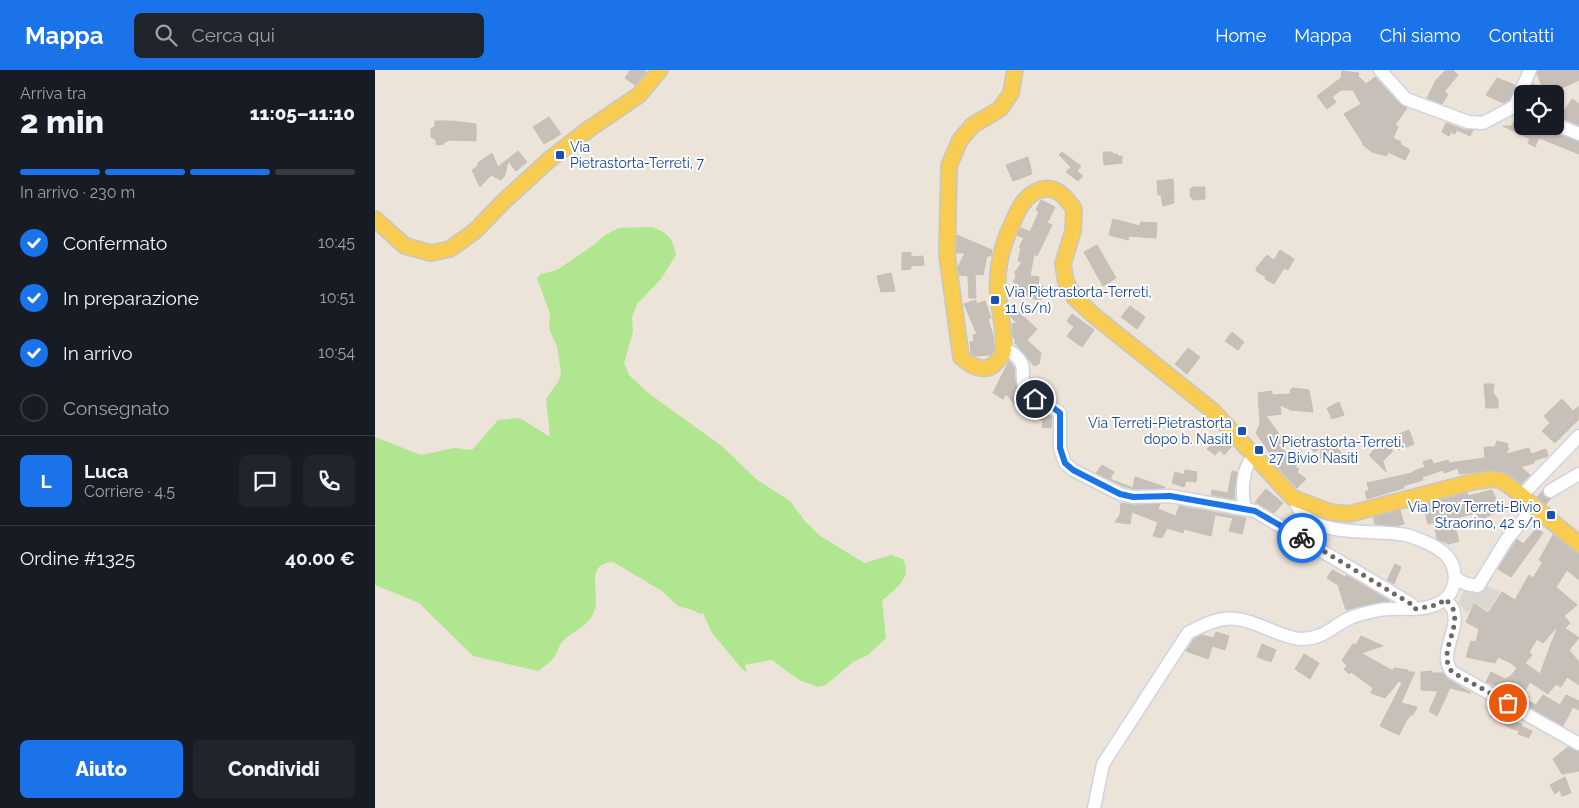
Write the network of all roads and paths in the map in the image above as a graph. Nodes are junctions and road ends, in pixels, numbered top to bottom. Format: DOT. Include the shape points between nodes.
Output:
graph roads {
  1 [pos="659,70"];
  2 [pos="1015,70"];
  3 [pos="1380,70"];
  4 [pos="1530,70"];
  5 [pos="1526,85"];
  6 [pos="1514,110"];
  7 [pos="1564,128"];
  8 [pos="1579,134"];
  9 [pos="375,219"];
  10 [pos="1003,350"];
  11 [pos="1579,436"];
  12 [pos="1254,456"];
  13 [pos="1579,474"];
  14 [pos="1550,491"];
  15 [pos="1522,495"];
  16 [pos="1293,498"];
  17 [pos="1245,509"];
  18 [pos="1525,518"];
  19 [pos="1579,544"];
  20 [pos="1455,578"];
  21 [pos="1446,599"];
  22 [pos="1414,609"];
  23 [pos="1579,744"];
  24 [pos="1094,808"];
  1 -- 9 [label="main road" via="639,95 550,159 475,231 450,249 431,253 405,246"];
  2 -- 10 [label="main road" via="1011,93 1000,109 973,125 959,140 949,166 947,255 961,357 982,369 995,365"];
  3 -- 6 [label="street" via="1406,99 1468,122 1483,123"];
  4 -- 5 [label="street"];
  7 -- 8 [label="street"];
  10 -- 12 [label="main road" via="997,295 997,265 1003,243 1026,198 1039,190 1053,188 1074,209 1073,231 1063,264 1066,282 1075,298 1213,411"];
  10 -- 17 [label="street" via="1011,351 1022,363 1024,386 1035,399 1060,413 1060,448 1065,463 1073,470 1120,494 1133,497 1170,496"];
  11 -- 15 [label="street"];
  12 -- 16 [label="main road"];
  12 -- 17 [label="street" via="1243,481 1241,496"];
  13 -- 14 [label="street"];
  15 -- 16 [label="main road" via="1492,478 1349,514 1330,512"];
  15 -- 19 [label="main road"];
  16 -- 20 [label="street" via="1315,523 1344,531 1406,535 1433,545 1450,560"];
  17 -- 22 [label="street" via="1267,517 1411,604"];
  18 -- 20 [label="street" via="1507,539 1478,586"];
  20 -- 21 [label="street"];
  21 -- 22 [label="street" via="1437,605"];
  21 -- 23 [label="street" via="1455,618 1446,661 1452,672"];
  22 -- 24 [label="street" via="1381,610 1358,616 1321,636 1300,639 1242,618 1225,617 1188,633 1103,764"];
}
